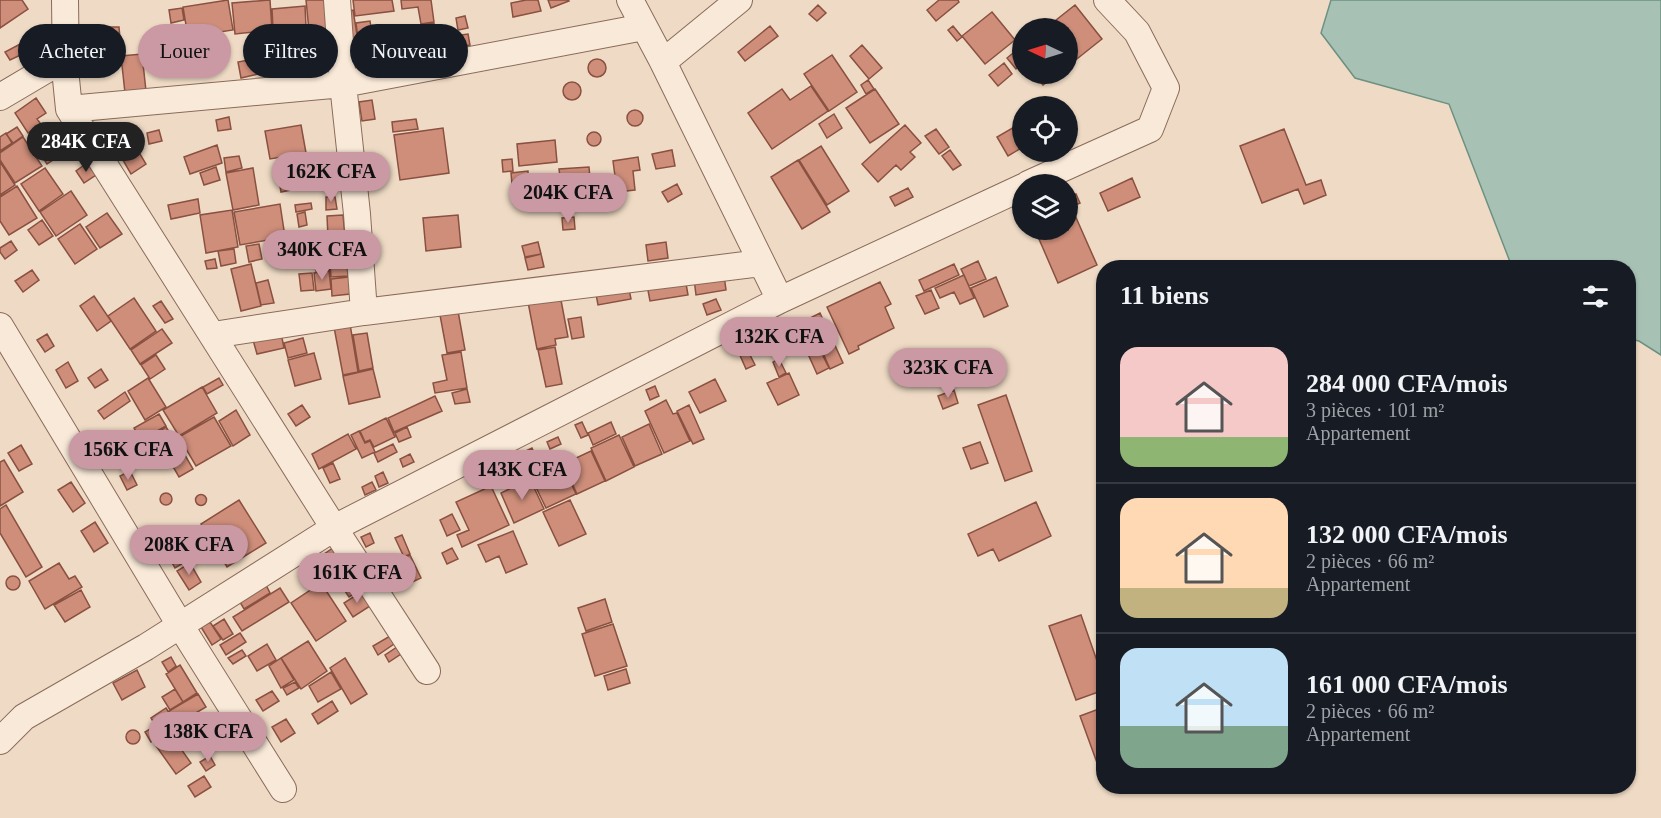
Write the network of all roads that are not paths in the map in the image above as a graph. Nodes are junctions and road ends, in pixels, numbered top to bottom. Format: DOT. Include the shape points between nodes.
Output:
graph roads {
  1 [pos="65,0"];
  2 [pos="336,0"];
  3 [pos="630,0"];
  4 [pos="739,0"];
  5 [pos="1107,0"];
  6 [pos="65,24"];
  7 [pos="644,27"];
  8 [pos="663,62"];
  9 [pos="32,78"];
  10 [pos="66,78"];
  11 [pos="343,84"];
  12 [pos="0,97"];
  13 [pos="69,109"];
  14 [pos="1050,174"];
  15 [pos="1012,192"];
  16 [pos="761,263"];
  17 [pos="780,300"];
  18 [pos="364,312"];
  19 [pos="0,326"];
  20 [pos="213,335"];
  21 [pos="334,528"];
  22 [pos="180,625"];
  23 [pos="427,670"];
  24 [pos="0,741"];
  25 [pos="283,789"];
  1 -- 6 [label="street"];
  2 -- 11 [label="street"];
  3 -- 7 [label="street"];
  4 -- 8 [label="street"];
  5 -- 14 [label="street" via="1137,32 1166,88 1150,129"];
  7 -- 8 [label="street"];
  7 -- 11 [label="street"];
  8 -- 16 [label="street"];
  9 -- 12 [label="street"];
  10 -- 13 [label="street"];
  11 -- 13 [label="street"];
  11 -- 18 [label="street"];
  13 -- 20 [label="street"];
  15 -- 17 [label="street"];
  16 -- 17 [label="street"];
  16 -- 18 [label="street"];
  17 -- 21 [label="street"];
  18 -- 20 [label="street"];
  19 -- 22 [label="street"];
  20 -- 21 [label="street"];
  21 -- 22 [label="street"];
  21 -- 23 [label="street"];
  22 -- 24 [label="street" via="24,717"];
  22 -- 25 [label="street"];
}
